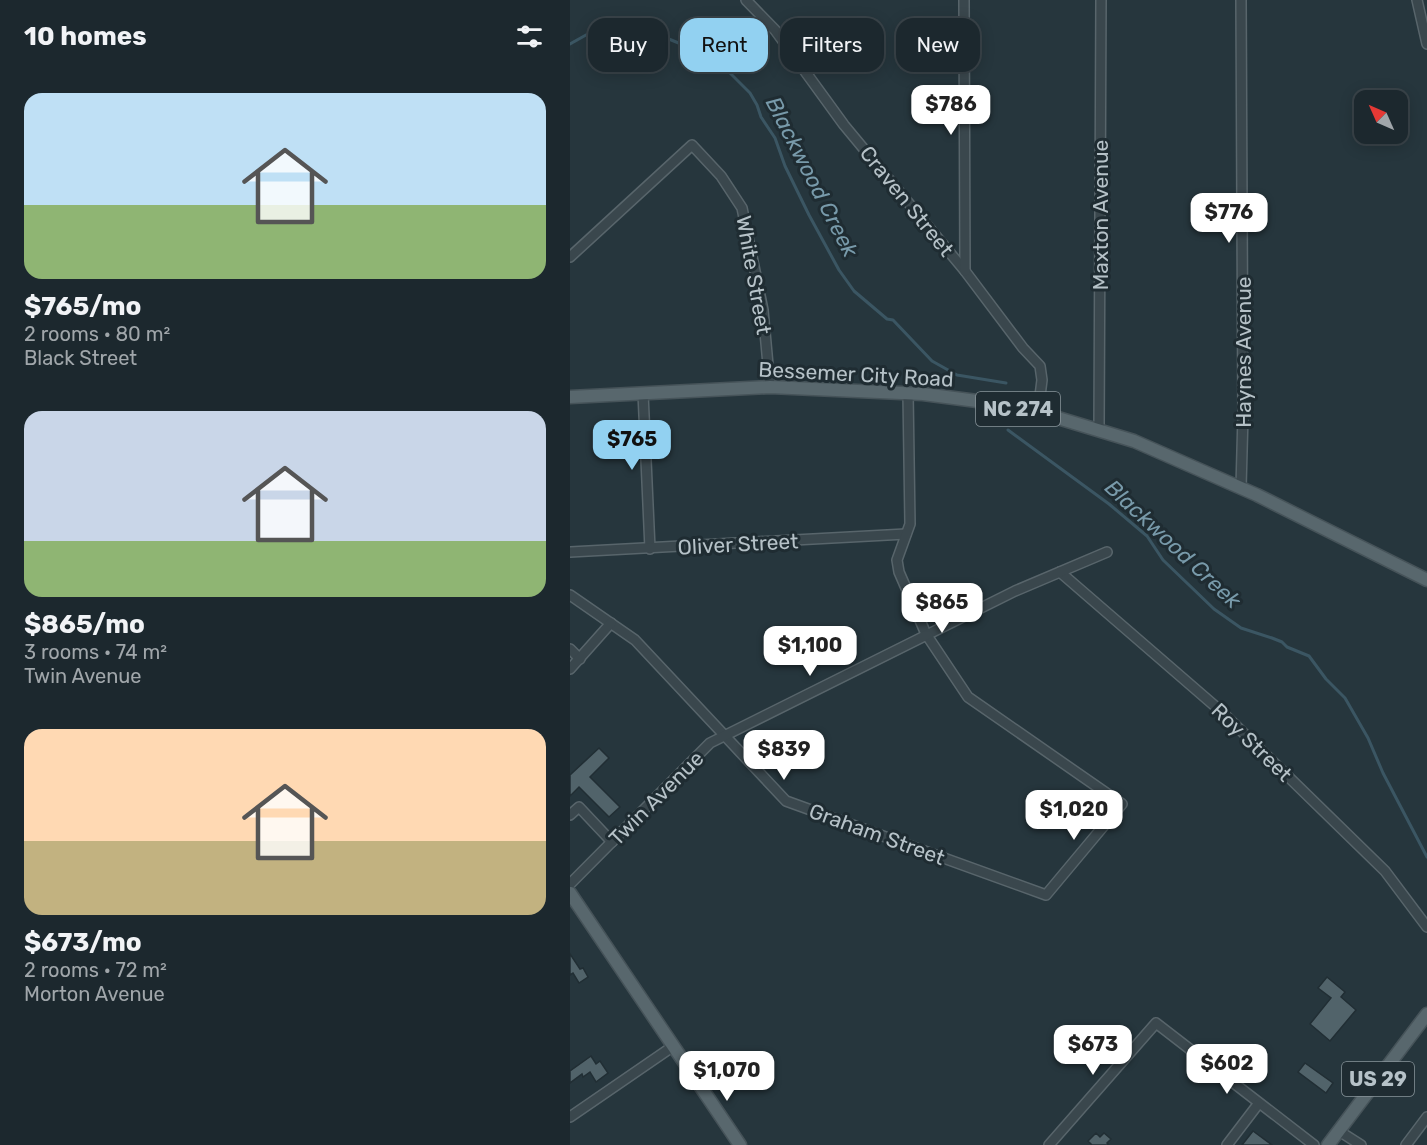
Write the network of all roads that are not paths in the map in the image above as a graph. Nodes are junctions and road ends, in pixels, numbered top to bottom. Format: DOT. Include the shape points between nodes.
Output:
graph roads {
  1 [pos="746,0"];
  2 [pos="964,0"];
  3 [pos="1101,0"];
  4 [pos="1241,0"];
  5 [pos="1417,0"];
  6 [pos="1427,44"];
  7 [pos="570,257"];
  8 [pos="965,271"];
  9 [pos="770,387"];
  10 [pos="643,393"];
  11 [pos="908,393"];
  12 [pos="570,397"];
  13 [pos="1038,412"];
  14 [pos="1100,430"];
  15 [pos="1241,487"];
  16 [pos="906,534"];
  17 [pos="650,549"];
  18 [pos="570,552"];
  19 [pos="1107,552"];
  20 [pos="1060,572"];
  21 [pos="1427,580"];
  22 [pos="570,595"];
  23 [pos="611,623"];
  24 [pos="926,634"];
  25 [pos="570,649"];
  26 [pos="580,659"];
  27 [pos="570,669"];
  28 [pos="725,734"];
  29 [pos="570,814"];
  30 [pos="612,842"];
  31 [pos="570,884"];
  32 [pos="570,893"];
  33 [pos="1427,927"];
  34 [pos="1427,1014"];
  35 [pos="672,1047"];
  36 [pos="1259,1103"];
  37 [pos="570,1116"];
  38 [pos="1427,1118"];
  39 [pos="1339,1131"];
  40 [pos="740,1145"];
  41 [pos="1049,1145"];
  42 [pos="1227,1145"];
  43 [pos="1314,1145"];
  44 [pos="1328,1145"];
  45 [pos="1361,1145"];
  46 [pos="1406,1145"];
  1 -- 8 [label="street, Craven Street" via="775,30 844,125"];
  2 -- 8 [label="street"];
  3 -- 14 [label="street, Maxton Avenue"];
  4 -- 15 [label="street, Haynes Avenue"];
  5 -- 6 [label="street"];
  7 -- 9 [label="street, White Street" via="692,146 742,208 763,310"];
  8 -- 13 [label="street, Craven Street" via="1040,366"];
  9 -- 10 [label="main road, Bessemer City Road / NC 274"];
  9 -- 11 [label="main road, Bessemer City Road / NC 274"];
  10 -- 12 [label="main road, Bessemer City Road / NC 274"];
  10 -- 17 [label="street"];
  11 -- 13 [label="main road, Bessemer City Road / NC 274"];
  11 -- 16 [label="street" via="910,524"];
  13 -- 14 [label="main road, Bessemer City Road / NC 274"];
  14 -- 15 [label="main road, Bessemer City Road / NC 274"];
  15 -- 21 [label="main road, Bessemer City Road / NC 274"];
  16 -- 17 [label="street, Oliver Street"];
  16 -- 24 [label="street" via="897,560 899,572"];
  17 -- 18 [label="street, Oliver Street"];
  19 -- 20 [label="street, Twin Avenue"];
  20 -- 24 [label="street, Twin Avenue"];
  20 -- 33 [label="street, Roy Street" via="1223,713 1385,871"];
  22 -- 23 [label="street, Graham Street"];
  23 -- 26 [label="street"];
  23 -- 28 [label="street, Graham Street" via="635,640"];
  24 -- 28 [label="street, Twin Avenue"];
  24 -- 28 [label="street, Graham Street" via="968,697 1122,804 1046,896 786,801"];
  25 -- 26 [label="street"];
  26 -- 27 [label="street"];
  28 -- 30 [label="street, Twin Avenue" via="710,743"];
  29 -- 30 [label="street" via="579,807"];
  30 -- 31 [label="street, Twin Avenue"];
  32 -- 35 [label="main road"];
  34 -- 39 [label="main road, US 29"];
  35 -- 37 [label="street"];
  35 -- 40 [label="main road"];
  36 -- 41 [label="street" via="1156,1023"];
  36 -- 42 [label="street"];
  36 -- 43 [label="street"];
  38 -- 46 [label="street"];
  39 -- 44 [label="main road, US 29"];
  39 -- 45 [label="street"];
}
